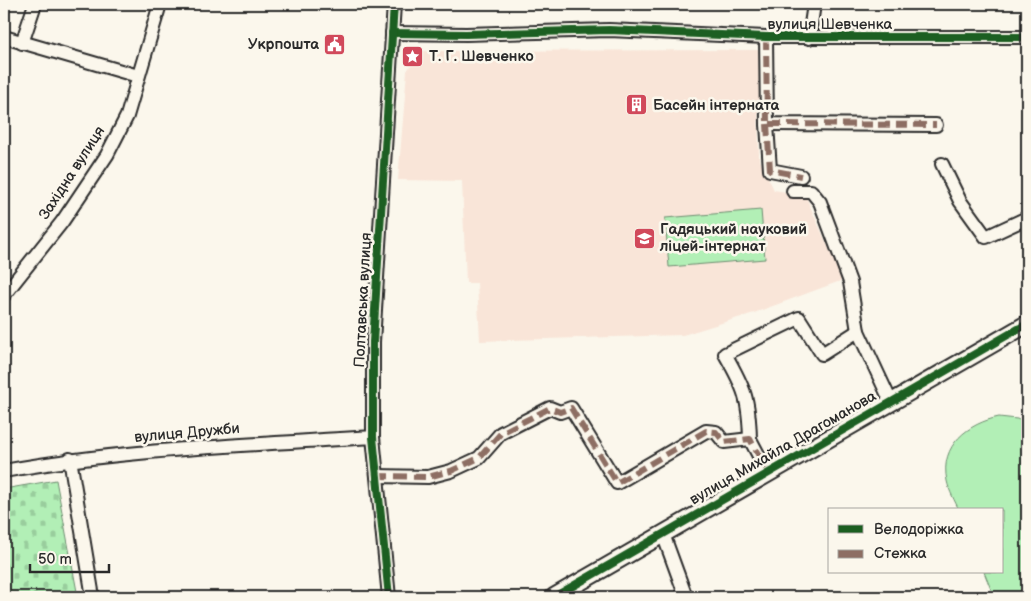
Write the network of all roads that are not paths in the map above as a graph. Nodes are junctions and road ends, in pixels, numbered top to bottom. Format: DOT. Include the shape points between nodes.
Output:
graph roads {
  1 [pos="35,4"];
  2 [pos="160,4"];
  3 [pos="394,4"];
  4 [pos="814,4"];
  5 [pos="392,34"];
  6 [pos="4,37"];
  7 [pos="766,37"];
  8 [pos="808,38"];
  9 [pos="1027,38"];
  10 [pos="22,42"];
  11 [pos="138,76"];
  12 [pos="767,124"];
  13 [pos="936,125"];
  14 [pos="942,164"];
  15 [pos="802,176"];
  16 [pos="792,191"];
  17 [pos="1027,218"];
  18 [pos="10,278"];
  19 [pos="4,295"];
  20 [pos="1027,324"];
  21 [pos="858,331"];
  22 [pos="891,402"];
  23 [pos="374,437"];
  24 [pos="750,439"];
  25 [pos="70,459"];
  26 [pos="4,471"];
  27 [pos="768,473"];
  28 [pos="377,476"];
  29 [pos="663,534"];
  30 [pos="92,597"];
  31 [pos="389,597"];
  32 [pos="554,597"];
  33 [pos="686,597"];
  1 -- 10 [label="street"];
  2 -- 11 [label="street, Західна вулиця"];
  3 -- 5 [label="street, Полтавська вулиця"];
  4 -- 8 [label="street"];
  5 -- 7 [label="street, вулиця Шевченка" via="609,30"];
  5 -- 23 [label="street, Полтавська вулиця" via="373,342"];
  6 -- 10 [label="street"];
  7 -- 8 [label="street, вулиця Шевченка"];
  7 -- 12 [label="street"];
  8 -- 9 [label="street, вулиця Шевченка"];
  10 -- 11 [label="street"];
  11 -- 18 [label="street, Західна вулиця" via="126,116 107,155 62,222"];
  12 -- 13 [label="street"];
  12 -- 15 [label="street" via="770,170"];
  14 -- 17 [label="street" via="960,201 986,237"];
  16 -- 21 [label="street" via="811,191 820,202 850,282"];
  18 -- 19 [label="street, Західна вулиця"];
  20 -- 22 [label="street, вулиця Михайла Драгоманова"];
  21 -- 22 [label="street"];
  21 -- 24 [label="street" via="822,354 799,318 725,354 742,384 749,408"];
  22 -- 27 [label="street, вулиця Михайла Драгоманова"];
  23 -- 25 [label="street, вулиця Дружби"];
  23 -- 28 [label="street, Полтавська вулиця"];
  24 -- 27 [label="street"];
  24 -- 28 [label="street" via="724,442 716,432 706,431 617,483 571,408 560,412 550,408 500,433 479,458 450,472 428,477"];
  25 -- 26 [label="street, вулиця Дружби"];
  25 -- 30 [label="street"];
  27 -- 29 [label="street, вулиця Михайла Драгоманова"];
  28 -- 31 [label="street, Полтавська вулиця"];
  29 -- 32 [label="street, вулиця Михайла Драгоманова"];
  29 -- 33 [label="street"];
}
